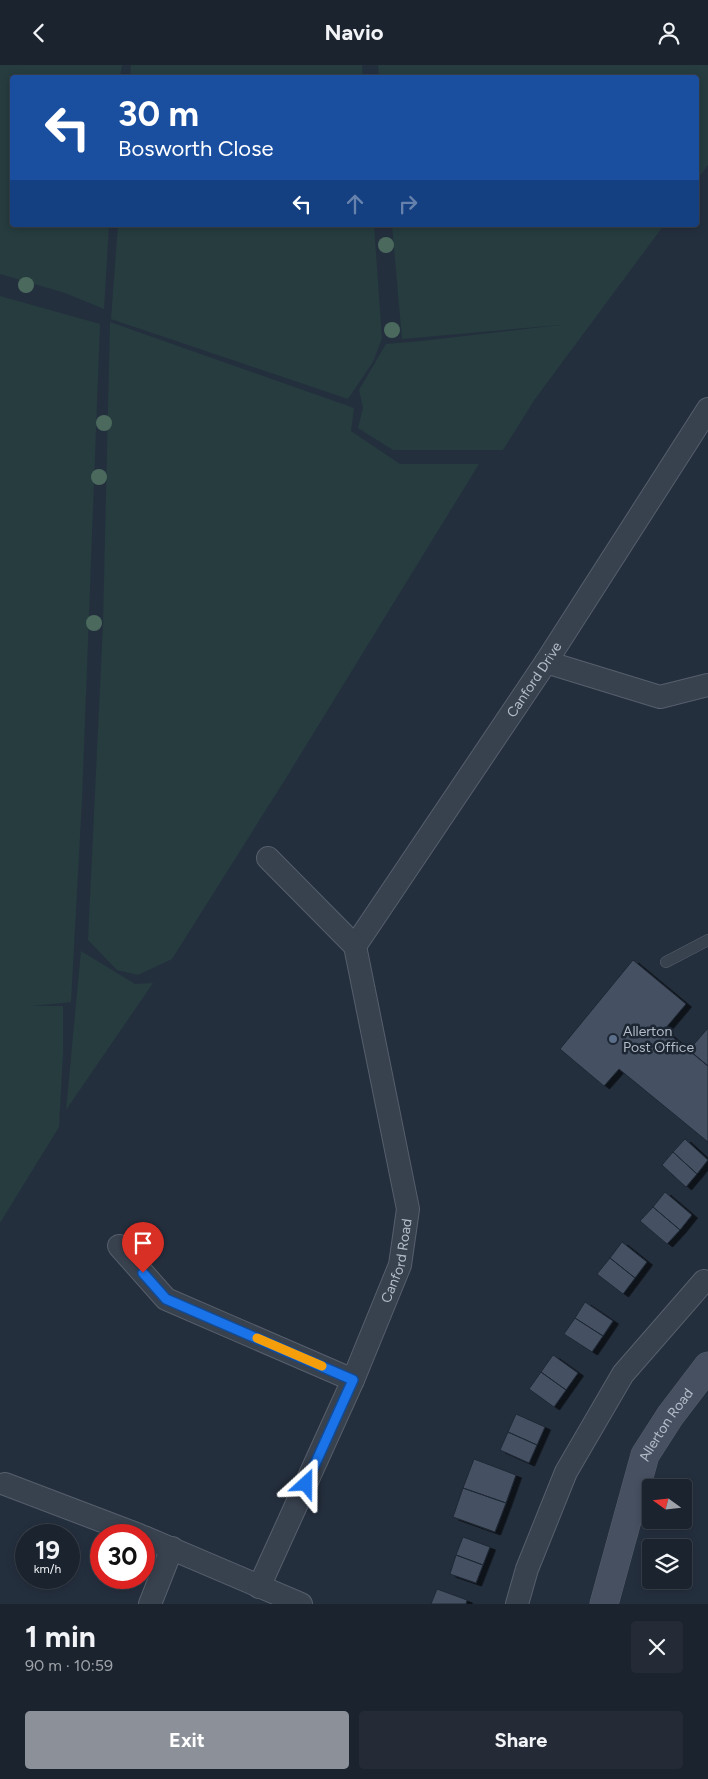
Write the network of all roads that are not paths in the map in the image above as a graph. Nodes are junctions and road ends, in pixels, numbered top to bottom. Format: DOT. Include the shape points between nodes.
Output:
graph roads {
  1 [pos="708,409"];
  2 [pos="546,662"];
  3 [pos="708,685"];
  4 [pos="268,858"];
  5 [pos="708,939"];
  6 [pos="355,946"];
  7 [pos="666,962"];
  8 [pos="119,1247"];
  9 [pos="706,1282"];
  10 [pos="708,1366"];
  11 [pos="353,1380"];
  12 [pos="5,1484"];
  13 [pos="110,1524"];
  14 [pos="155,1541"];
  15 [pos="172,1548"];
  16 [pos="259,1587"];
  17 [pos="150,1604"];
  18 [pos="301,1604"];
  19 [pos="517,1604"];
  20 [pos="604,1604"];
  1 -- 2 [label="street, Canford Drive"];
  2 -- 3 [label="street" via="660,697"];
  2 -- 6 [label="street, Canford Drive"];
  4 -- 6 [label="street"];
  5 -- 7 [label="lane"];
  6 -- 11 [label="street, Canford Road" via="408,1209 400,1265"];
  8 -- 11 [label="street" via="166,1299"];
  9 -- 19 [label="street" via="623,1374 566,1472 527,1569"];
  10 -- 20 [label="street, Allerton Road" via="645,1455"];
  11 -- 16 [label="street, Canford Road"];
  12 -- 13 [label="street"];
  14 -- 15 [label="street"];
  15 -- 16 [label="street"];
  15 -- 17 [label="street"];
  16 -- 18 [label="street"];
}
